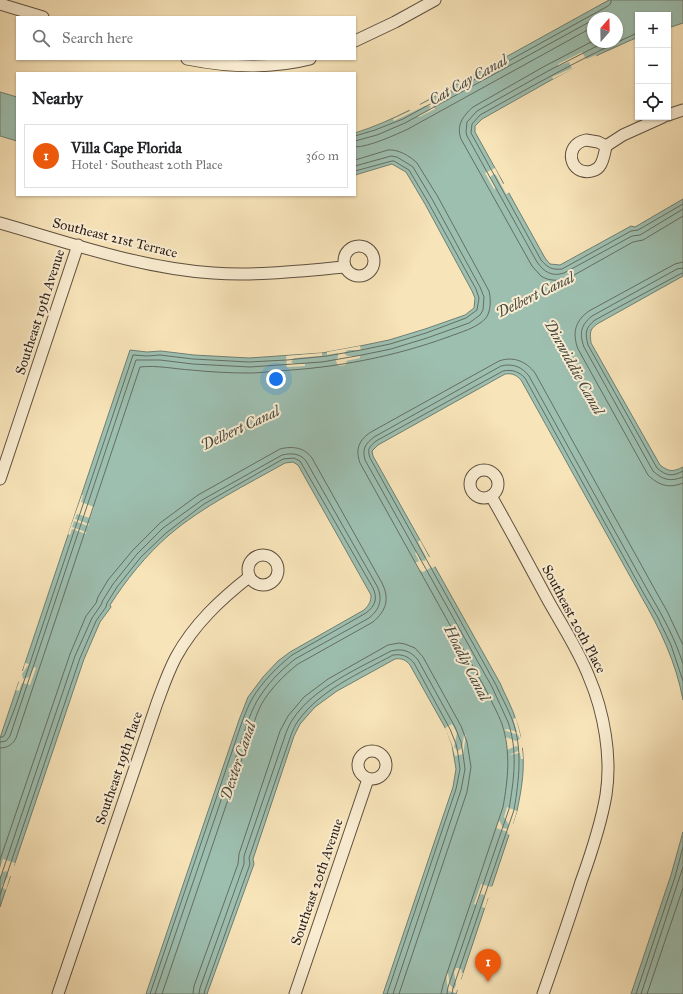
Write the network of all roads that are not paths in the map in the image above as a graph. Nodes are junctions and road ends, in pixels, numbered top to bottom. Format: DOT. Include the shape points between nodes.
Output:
graph roads {
  1 [pos="435,0"];
  2 [pos="0,4"];
  3 [pos="40,16"];
  4 [pos="356,41"];
  5 [pos="193,60"];
  6 [pos="305,60"];
  7 [pos="683,110"];
  8 [pos="671,114"];
  9 [pos="656,120"];
  10 [pos="606,146"];
  11 [pos="0,223"];
  12 [pos="78,245"];
  13 [pos="344,267"];
  14 [pos="0,479"];
  15 [pos="491,496"];
  16 [pos="249,577"];
  17 [pos="368,779"];
  18 [pos="58,994"];
  19 [pos="295,994"];
  20 [pos="543,994"];
  1 -- 4 [label="street"];
  2 -- 3 [label="street"];
  5 -- 6 [label="street" via="248,66"];
  7 -- 8 [label="street"];
  9 -- 10 [label="street"];
  11 -- 12 [label="street, Southeast 21st Terrace"];
  12 -- 13 [label="street, Southeast 21st Terrace" via="157,266 212,273 261,274"];
  12 -- 14 [label="street, Southeast 19th Avenue"];
  15 -- 20 [label="street, Southeast 20th Place" via="589,676 601,716 608,762 606,795 598,830"];
  16 -- 18 [label="street, Southeast 19th Place" via="200,622 171,667"];
  17 -- 19 [label="street, Southeast 20th Avenue"];
}
